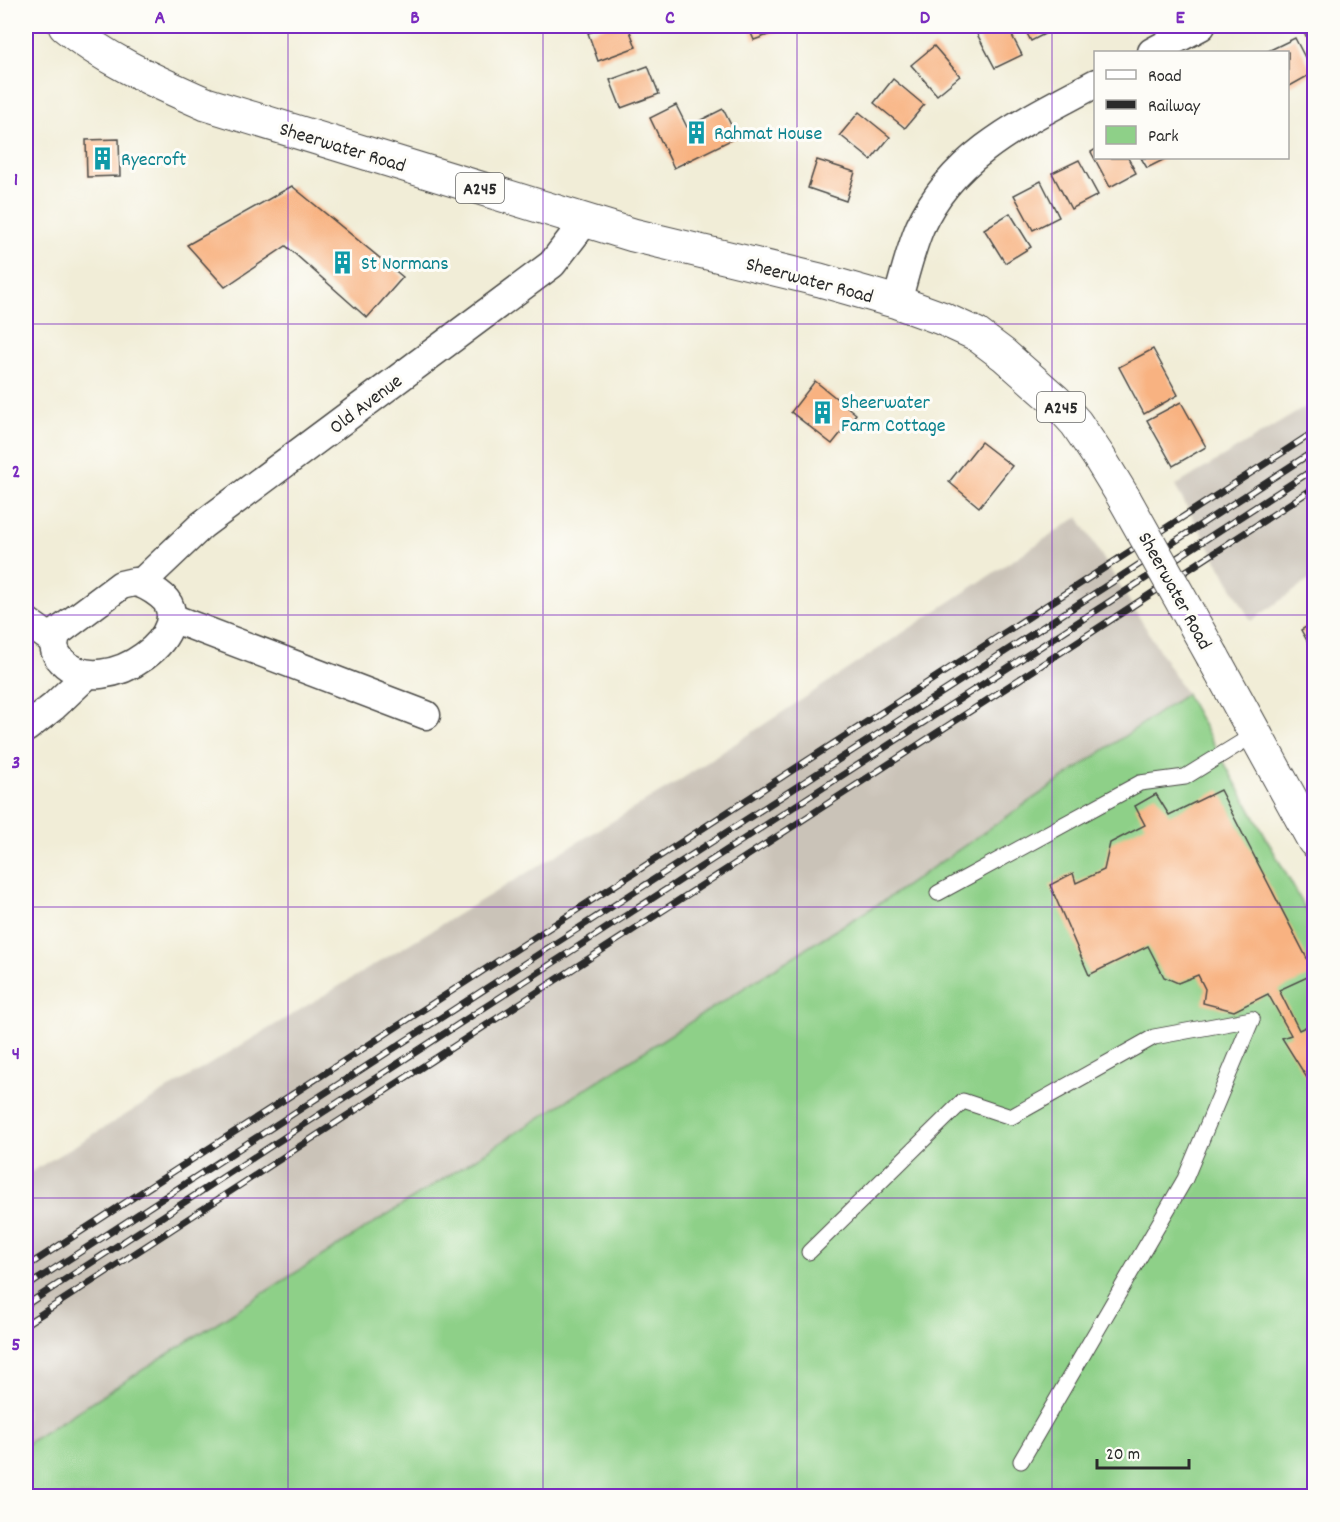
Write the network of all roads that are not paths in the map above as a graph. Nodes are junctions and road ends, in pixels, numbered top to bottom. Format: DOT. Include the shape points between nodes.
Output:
graph roads {
  1 [pos="1201,26"];
  2 [pos="76,29"];
  3 [pos="1154,51"];
  4 [pos="1094,84"];
  5 [pos="585,221"];
  6 [pos="897,302"];
  7 [pos="141,583"];
  8 [pos="172,618"];
  9 [pos="26,621"];
  10 [pos="54,641"];
  11 [pos="88,674"];
  12 [pos="426,715"];
  13 [pos="26,728"];
  14 [pos="1255,734"];
  15 [pos="1314,841"];
  16 [pos="938,893"];
  17 [pos="809,1252"];
  18 [pos="1021,1461"];
  1 -- 3 [label="street"];
  2 -- 5 [label="main road, Sheerwater Road / A245" via="109,57 206,104"];
  4 -- 6 [label="street" via="1001,135 950,181 920,227"];
  5 -- 6 [label="main road, Sheerwater Road / A245"];
  5 -- 7 [label="street, Old Avenue" via="552,264 202,525"];
  6 -- 14 [label="main road, Sheerwater Road / A245, bridge" via="976,334 1031,378 1076,423 1124,498"];
  7 -- 8 [label="street" via="167,600"];
  7 -- 10 [label="street, Old Avenue" via="121,585 58,632"];
  8 -- 11 [label="street" via="165,635 139,660 116,672"];
  8 -- 12 [label="street"];
  9 -- 10 [label="street"];
  10 -- 11 [label="street" via="62,661"];
  11 -- 13 [label="street"];
  14 -- 15 [label="main road, Sheerwater Road / A245"];
  14 -- 16 [label="lane" via="1185,777 1140,783"];
  17 -- 18 [label="lane" via="963,1101 1011,1117 1154,1037 1252,1019 1185,1179"];
}
